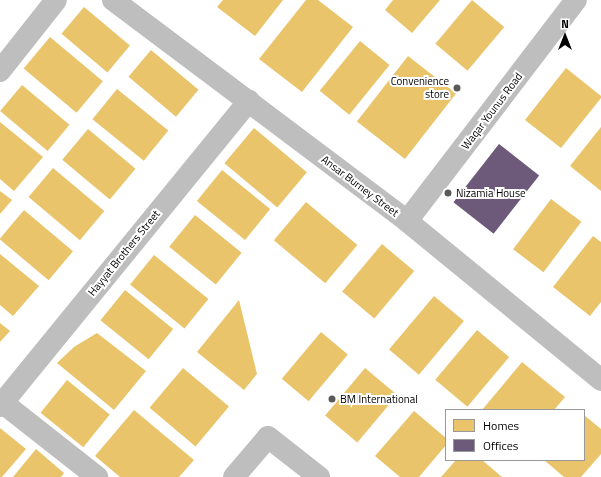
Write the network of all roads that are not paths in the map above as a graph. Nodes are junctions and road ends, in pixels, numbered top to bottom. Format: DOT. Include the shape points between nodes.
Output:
graph roads {
  1 [pos="56,0"];
  2 [pos="113,0"];
  3 [pos="576,0"];
  4 [pos="0,71"];
  5 [pos="249,101"];
  6 [pos="407,221"];
  7 [pos="601,380"];
  8 [pos="2,404"];
  9 [pos="96,477"];
  10 [pos="234,477"];
  11 [pos="319,477"];
  1 -- 4 [label="street"];
  2 -- 5 [label="street, Ansar Burney Street"];
  3 -- 6 [label="street, Waqar Younus Road"];
  5 -- 6 [label="street, Ansar Burney Street"];
  5 -- 8 [label="street, Hayyat Brothers Street"];
  6 -- 7 [label="street, Ansar Burney Street"];
  8 -- 9 [label="street"];
  10 -- 11 [label="street" via="268,437"];
}
